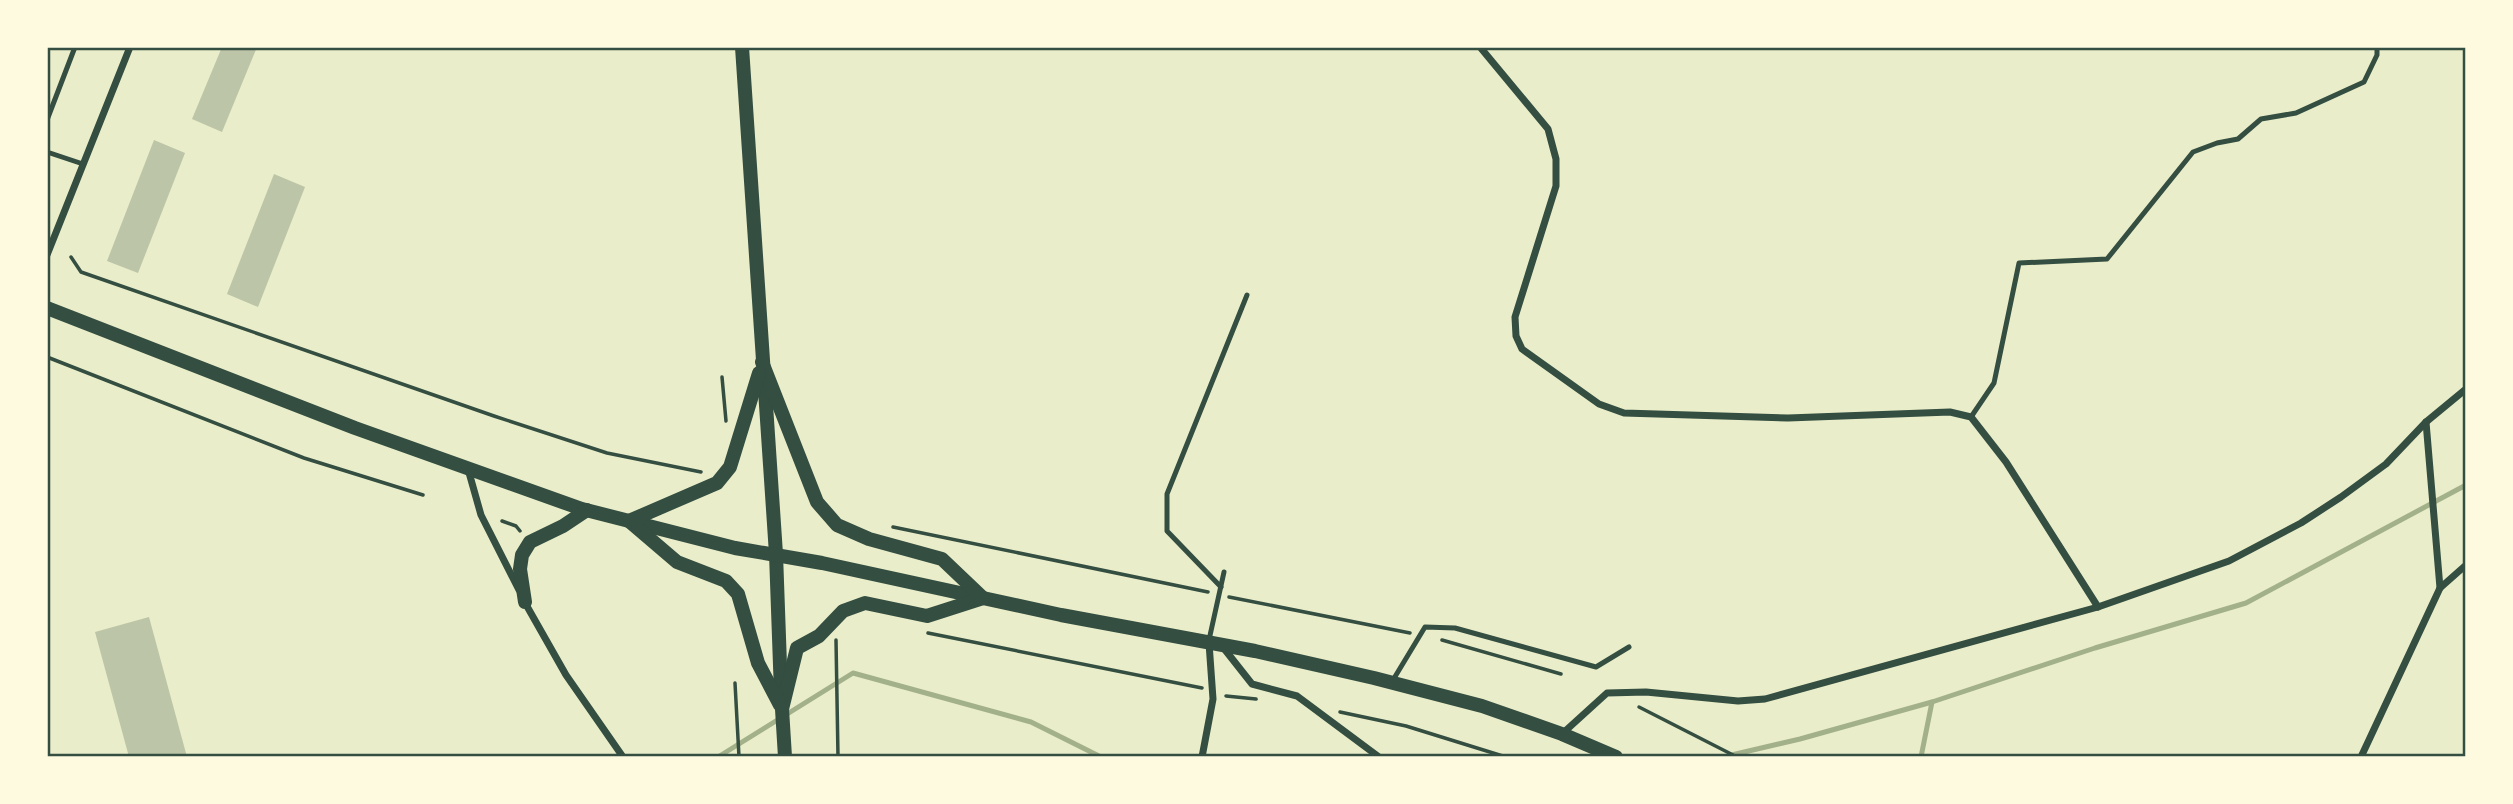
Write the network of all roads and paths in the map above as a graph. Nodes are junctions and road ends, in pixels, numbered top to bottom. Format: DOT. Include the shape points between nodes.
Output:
graph roads {
  1 [pos="75,47"];
  2 [pos="130,47"];
  3 [pos="742,47"];
  4 [pos="1480,47"];
  5 [pos="2377,47"];
  6 [pos="47,120"];
  7 [pos="47,152"];
  8 [pos="83,164"];
  9 [pos="47,255"];
  10 [pos="71,257"];
  11 [pos="1247,295"];
  12 [pos="47,308"];
  13 [pos="47,357"];
  14 [pos="762,362"];
  15 [pos="722,377"];
  16 [pos="2466,389"];
  17 [pos="1971,417"];
  18 [pos="2426,422"];
  19 [pos="725,432"];
  20 [pos="468,469"];
  21 [pos="708,473"];
  22 [pos="423,495"];
  23 [pos="587,510"];
  24 [pos="629,521"];
  25 [pos="502,522"];
  26 [pos="893,527"];
  27 [pos="526,538"];
  28 [pos="776,554"];
  29 [pos="2466,565"];
  30 [pos="1224,572"];
  31 [pos="1221,587"];
  32 [pos="2440,588"];
  33 [pos="1219,594"];
  34 [pos="983,598"];
  35 [pos="525,602"];
  36 [pos="2098,607"];
  37 [pos="921,631"];
  38 [pos="1420,636"];
  39 [pos="1215,644"];
  40 [pos="836,645"];
  41 [pos="1629,647"];
  42 [pos="1561,674"];
  43 [pos="735,682"];
  44 [pos="1391,683"];
  45 [pos="1212,691"];
  46 [pos="1261,700"];
  47 [pos="1312,707"];
  48 [pos="1639,707"];
  49 [pos="782,709"];
  50 [pos="1562,734"];
  51 [pos="1203,755"];
  52 [pos="623,757"];
  53 [pos="739,757"];
  54 [pos="785,757"];
  55 [pos="838,757"];
  56 [pos="1379,757"];
  57 [pos="1506,757"];
  58 [pos="1616,757"];
  59 [pos="1737,757"];
  60 [pos="2361,757"];
  1 -- 6 [label="lane"];
  2 -- 8 [label="street"];
  3 -- 14 [label="main road"];
  4 -- 17 [label="street" via="1548,130 1556,159 1556,186 1515,317 1522,349 1599,404 1624,413 1788,418 1950,412"];
  5 -- 17 [label="lane" via="2364,82 2296,113 2261,120 2238,139 2193,152 2107,259 2019,263 1994,383"];
  7 -- 8 [label="lane"];
  8 -- 9 [label="street"];
  10 -- 21 [label="path" via="81,272 494,416 607,453"];
  11 -- 31 [label="lane" via="1167,494 1167,531"];
  12 -- 20 [label="main road"];
  13 -- 22 [label="path" via="304,458"];
  14 -- 24 [label="main road" via="730,467 717,483"];
  14 -- 28 [label="main road"];
  14 -- 34 [label="main road" via="825,513 837,525 869,539 942,559"];
  15 -- 19 [label="path"];
  16 -- 18 [label="street"];
  17 -- 36 [label="street" via="2006,463"];
  18 -- 32 [label="street"];
  18 -- 36 [label="street" via="2386,464 2301,523 2229,561"];
  20 -- 23 [label="main road"];
  20 -- 35 [label="street" via="481,515"];
  23 -- 24 [label="main road"];
  23 -- 35 [label="main road" via="530,542 520,569"];
  24 -- 28 [label="main road"];
  24 -- 49 [label="main road" via="677,562 726,581 738,594 758,663"];
  25 -- 27 [label="path" via="516,526"];
  26 -- 33 [label="path"];
  28 -- 34 [label="main road"];
  28 -- 49 [label="main road"];
  29 -- 32 [label="street"];
  30 -- 31 [label="lane"];
  31 -- 33 [label="lane"];
  32 -- 60 [label="street"];
  33 -- 38 [label="path"];
  33 -- 39 [label="lane"];
  34 -- 39 [label="main road"];
  34 -- 49 [label="main road" via="927,616 865,603 843,611 819,636 797,648"];
  35 -- 52 [label="street" via="566,675"];
  36 -- 50 [label="street" via="1765,699 1607,693"];
  37 -- 45 [label="path"];
  38 -- 41 [label="lane" via="1425,627 1455,628 1596,667"];
  38 -- 42 [label="path"];
  38 -- 44 [label="lane"];
  39 -- 44 [label="main road"];
  39 -- 45 [label="street"];
  39 -- 47 [label="street" via="1252,684 1297,696"];
  40 -- 55 [label="path"];
  43 -- 53 [label="path"];
  44 -- 50 [label="main road" via="1482,706"];
  45 -- 46 [label="path"];
  45 -- 51 [label="street"];
  47 -- 56 [label="street"];
  47 -- 57 [label="path" via="1406,726"];
  48 -- 59 [label="path"];
  49 -- 54 [label="main road"];
  50 -- 58 [label="main road"];
}
